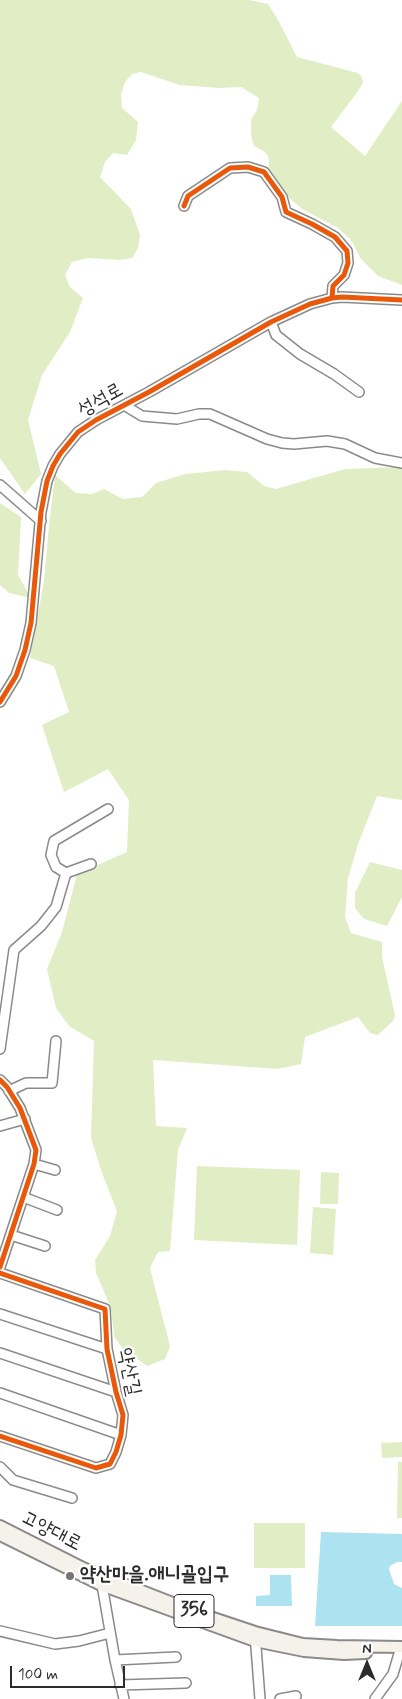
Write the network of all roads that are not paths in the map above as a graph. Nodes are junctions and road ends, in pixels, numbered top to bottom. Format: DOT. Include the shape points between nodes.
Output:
graph roads {
  1 [pos="184,206"];
  2 [pos="332,298"];
  3 [pos="402,300"];
  4 [pos="271,322"];
  5 [pos="359,392"];
  6 [pos="124,405"];
  7 [pos="402,463"];
  8 [pos="0,485"];
  9 [pos="41,521"];
  10 [pos="0,702"];
  11 [pos="108,809"];
  12 [pos="91,864"];
  13 [pos="66,873"];
  14 [pos="56,1041"];
  15 [pos="0,1049"];
  16 [pos="0,1080"];
  17 [pos="9,1091"];
  18 [pos="25,1119"];
  19 [pos="0,1126"];
  20 [pos="34,1164"];
  21 [pos="55,1170"];
  22 [pos="23,1197"];
  23 [pos="56,1210"];
  24 [pos="11,1235"];
  25 [pos="45,1246"];
  26 [pos="0,1267"];
  27 [pos="0,1273"];
  28 [pos="0,1314"];
  29 [pos="107,1349"];
  30 [pos="0,1353"];
  31 [pos="116,1392"];
  32 [pos="0,1393"];
  33 [pos="122,1435"];
  34 [pos="0,1436"];
  35 [pos="0,1467"];
  36 [pos="72,1498"];
  37 [pos="0,1526"];
  38 [pos="0,1535"];
  39 [pos="101,1580"];
  40 [pos="0,1631"];
  41 [pos="110,1632"];
  42 [pos="255,1636"];
  43 [pos="401,1650"];
  44 [pos="176,1657"];
  45 [pos="115,1660"];
  46 [pos="186,1683"];
  47 [pos="120,1685"];
  48 [pos="296,1696"];
  49 [pos="124,1699"];
  50 [pos="260,1699"];
  51 [pos="280,1699"];
  52 [pos="375,1699"];
  1 -- 2 [label="street" via="188,196 230,168 248,167 264,172 282,197 286,212 335,237 347,251 348,263 344,275 333,286"];
  2 -- 3 [label="street, 성석로"];
  2 -- 4 [label="street, 성석로"];
  4 -- 5 [label="street" via="276,335"];
  4 -- 6 [label="street, 성석로"];
  6 -- 7 [label="street" via="142,416 177,419 210,414 282,443 327,441 345,444 374,458"];
  6 -- 9 [label="street, 성석로" via="78,432 60,454 47,481"];
  8 -- 9 [label="street"];
  9 -- 10 [label="street, 성석로" via="27,641 16,676"];
  11 -- 13 [label="street" via="54,841 52,855 56,867"];
  12 -- 13 [label="street"];
  13 -- 15 [label="street" via="56,907 41,926 14,950"];
  14 -- 17 [label="street" via="52,1083 26,1084"];
  16 -- 17 [label="street"];
  17 -- 18 [label="street"];
  18 -- 19 [label="street"];
  18 -- 20 [label="street" via="35,1145"];
  20 -- 21 [label="street"];
  20 -- 22 [label="street"];
  22 -- 23 [label="street"];
  22 -- 24 [label="street"];
  24 -- 25 [label="street"];
  24 -- 26 [label="street"];
  27 -- 29 [label="street, 약산길" via="105,1309"];
  28 -- 29 [label="street, 약산길"];
  29 -- 31 [label="street, 약산길"];
  30 -- 31 [label="street, 약산길"];
  31 -- 33 [label="street, 약산길" via="123,1415"];
  32 -- 33 [label="street"];
  33 -- 34 [label="street, 약산길" via="110,1464 96,1468"];
  35 -- 36 [label="street" via="13,1480"];
  37 -- 39 [label="main road, 고양대로 / 356"];
  38 -- 39 [label="main road, 고양대로"];
  39 -- 41 [label="street"];
  39 -- 42 [label="main road, 고양대로 / 356"];
  40 -- 41 [label="street" via="55,1644"];
  41 -- 45 [label="street"];
  42 -- 43 [label="main road, 고양대로 / 356" via="303,1644"];
  42 -- 50 [label="street"];
  43 -- 52 [label="street" via="393,1674"];
  44 -- 45 [label="street"];
  45 -- 47 [label="street"];
  46 -- 47 [label="street"];
  47 -- 49 [label="street"];
  48 -- 51 [label="street"];
}
